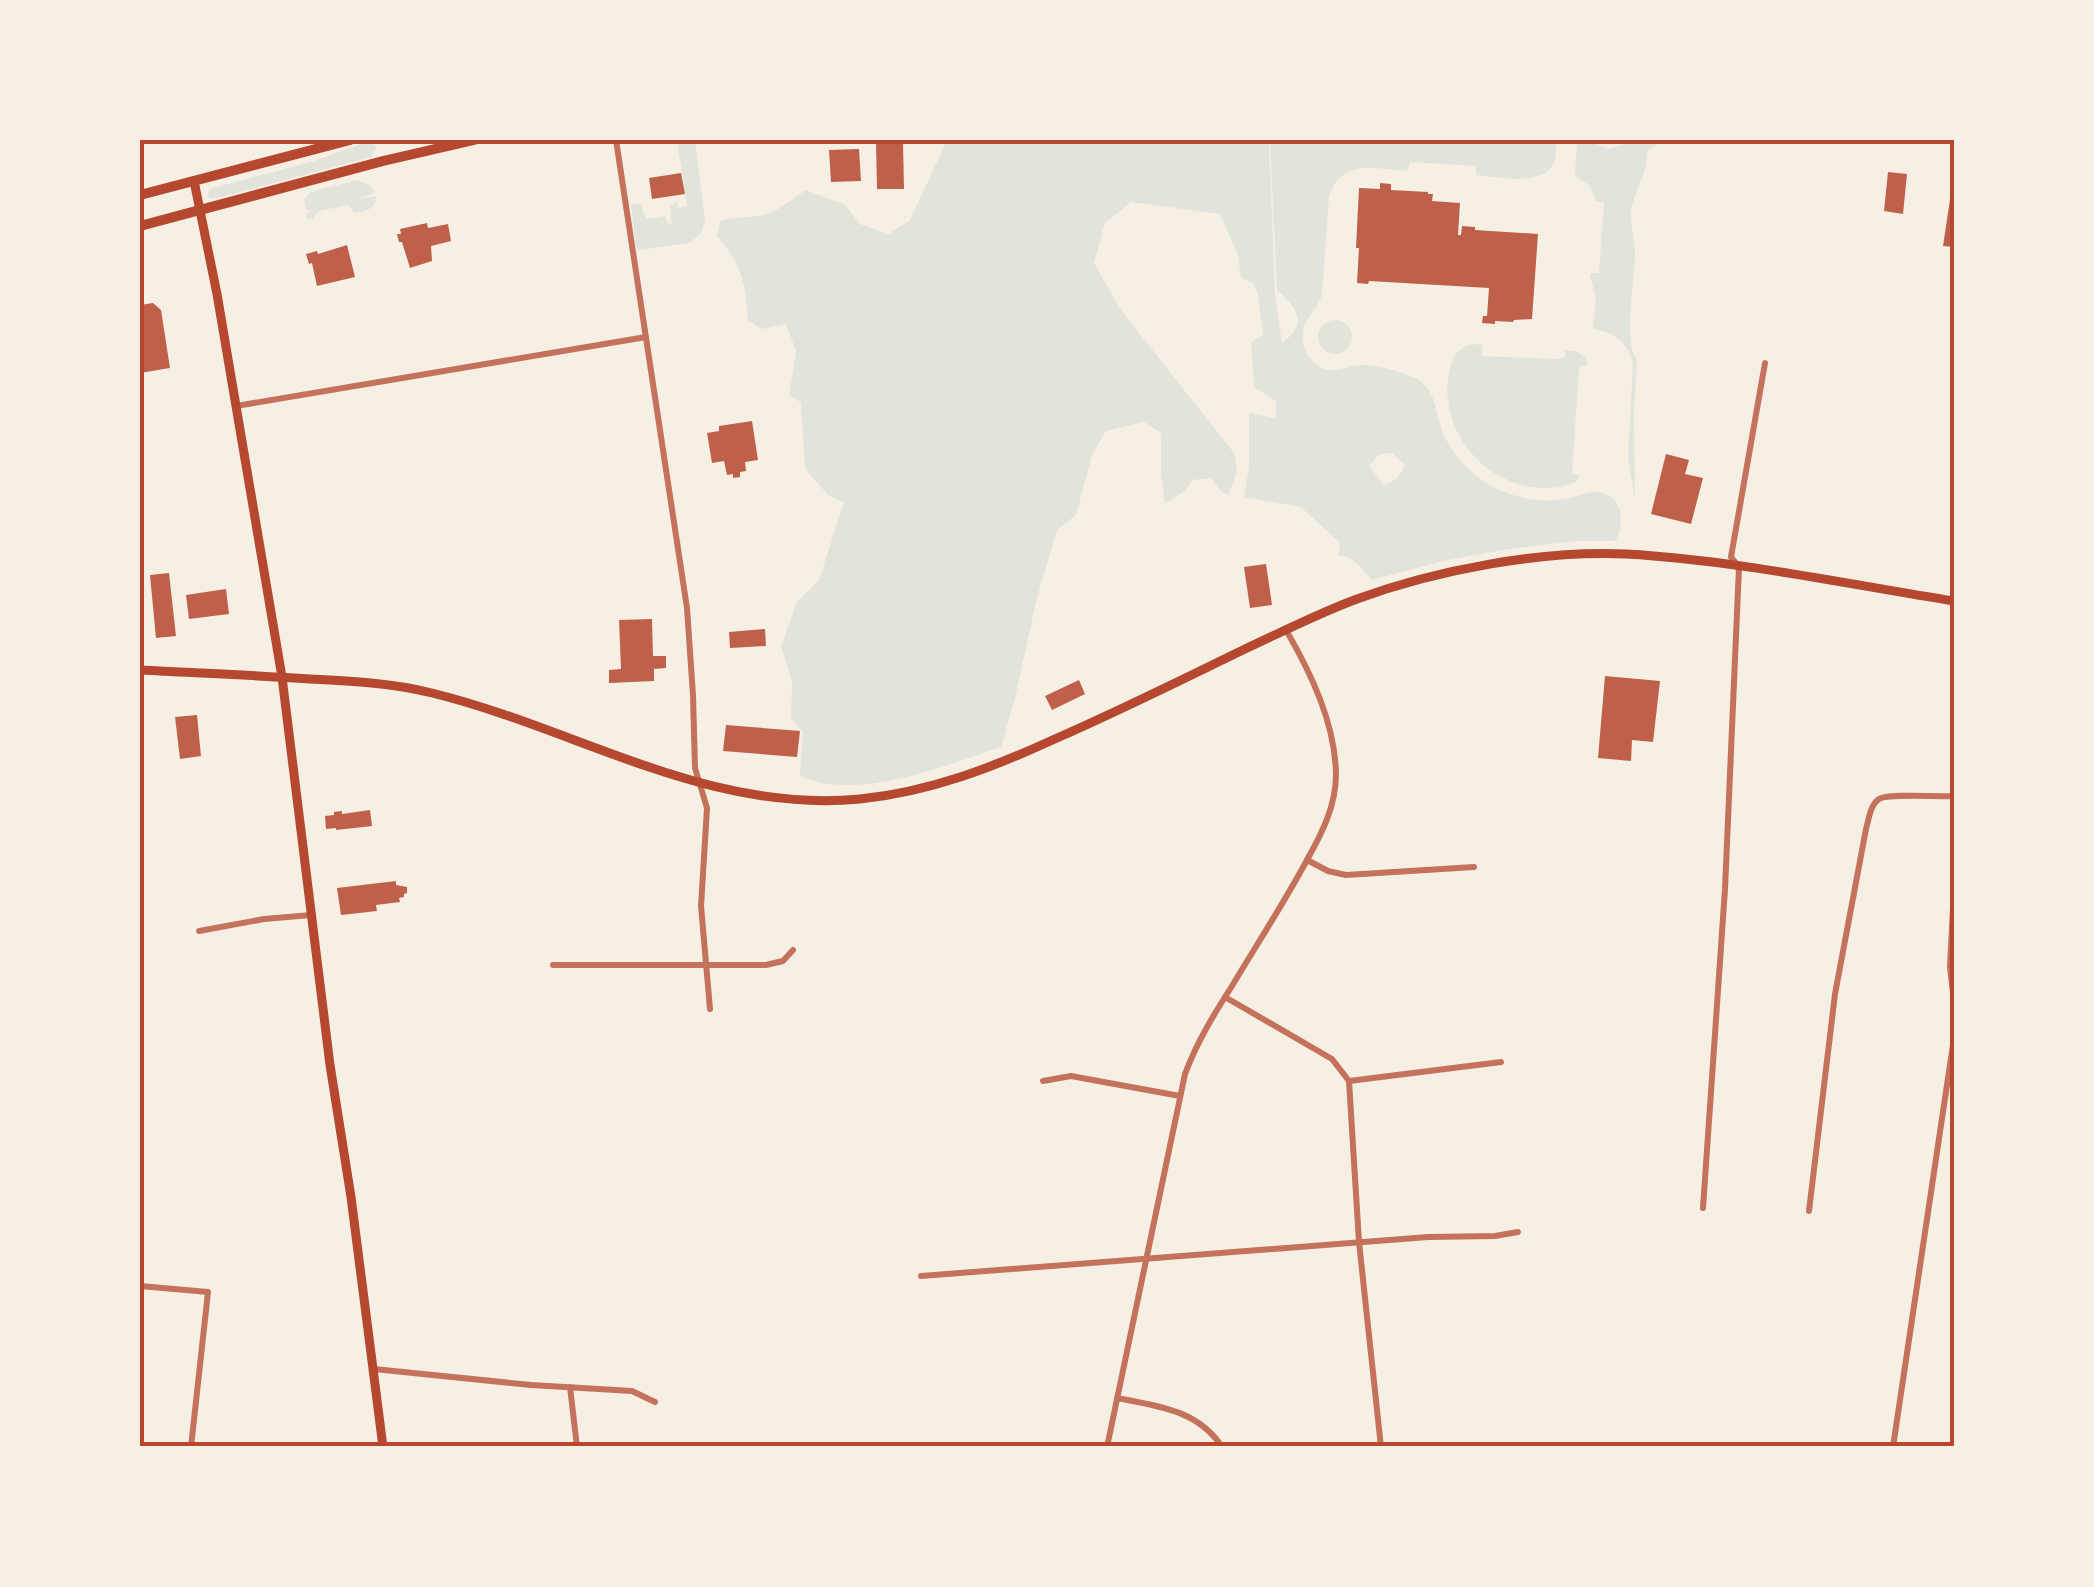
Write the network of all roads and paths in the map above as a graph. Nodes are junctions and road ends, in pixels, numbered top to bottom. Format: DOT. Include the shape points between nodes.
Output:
graph roads {
  1 [pos="350,140"];
  2 [pos="474,140"];
  3 [pos="616,140"];
  4 [pos="194,180"];
  5 [pos="140,195"];
  6 [pos="200,211"];
  7 [pos="140,226"];
  8 [pos="646,338"];
  9 [pos="1765,363"];
  10 [pos="236,406"];
  11 [pos="1740,567"];
  12 [pos="1954,601"];
  13 [pos="1286,630"];
  14 [pos="140,670"];
  15 [pos="282,677"];
  16 [pos="700,784"];
  17 [pos="1954,796"];
  18 [pos="1308,860"];
  19 [pos="1474,866"];
  20 [pos="1954,888"];
  21 [pos="311,916"];
  22 [pos="199,931"];
  23 [pos="793,950"];
  24 [pos="553,965"];
  25 [pos="706,965"];
  26 [pos="1225,997"];
  27 [pos="1954,1000"];
  28 [pos="710,1009"];
  29 [pos="1954,1038"];
  30 [pos="1501,1062"];
  31 [pos="1043,1081"];
  32 [pos="1349,1081"];
  33 [pos="1180,1096"];
  34 [pos="1703,1208"];
  35 [pos="1810,1212"];
  36 [pos="1518,1232"];
  37 [pos="1359,1242"];
  38 [pos="1146,1259"];
  39 [pos="920,1276"];
  40 [pos="140,1286"];
  41 [pos="374,1369"];
  42 [pos="570,1387"];
  43 [pos="1117,1398"];
  44 [pos="655,1402"];
  45 [pos="191,1447"];
  46 [pos="382,1447"];
  47 [pos="576,1447"];
  48 [pos="1107,1447"];
  49 [pos="1222,1447"];
  50 [pos="1380,1447"];
  51 [pos="1892,1447"];
  1 -- 4 [label="highway"];
  2 -- 6 [label="highway"];
  3 -- 8 [label="street"];
  4 -- 5 [label="highway"];
  4 -- 6 [label="main road"];
  6 -- 7 [label="highway"];
  6 -- 10 [label="main road"];
  8 -- 10 [label="street"];
  8 -- 16 [label="street" via="687,608"];
  9 -- 11 [label="street" via="1732,557"];
  10 -- 15 [label="main road"];
  11 -- 12 [label="main road"];
  11 -- 13 [label="main road" via="1622,554 1522,560 1382,590"];
  11 -- 34 [label="street"];
  13 -- 16 [label="main road" via="1028,752 931,786 830,800"];
  13 -- 18 [label="street" via="1324,711 1336,772 1328,819"];
  14 -- 15 [label="main road"];
  15 -- 16 [label="main road" via="442,695"];
  15 -- 21 [label="main road"];
  16 -- 25 [label="street" via="707,808 701,906"];
  17 -- 35 [label="street" via="1890,795 1871,810 1835,994"];
  18 -- 19 [label="street" via="1346,875"];
  18 -- 26 [label="street"];
  20 -- 27 [label="street"];
  21 -- 22 [label="street"];
  21 -- 41 [label="main road"];
  23 -- 25 [label="street" via="776,964"];
  24 -- 25 [label="street"];
  25 -- 28 [label="street"];
  26 -- 32 [label="street" via="1332,1059"];
  26 -- 33 [label="street" via="1198,1042"];
  29 -- 51 [label="street"];
  30 -- 32 [label="street"];
  31 -- 33 [label="street" via="1071,1076"];
  32 -- 37 [label="street"];
  33 -- 38 [label="street"];
  36 -- 37 [label="street"];
  37 -- 38 [label="street"];
  37 -- 50 [label="street"];
  38 -- 39 [label="street"];
  38 -- 43 [label="street"];
  40 -- 45 [label="street" via="208,1292"];
  41 -- 42 [label="street"];
  41 -- 46 [label="main road"];
  42 -- 44 [label="street" via="632,1390"];
  42 -- 47 [label="street"];
  43 -- 48 [label="street"];
  43 -- 49 [label="street" via="1182,1413"];
}
